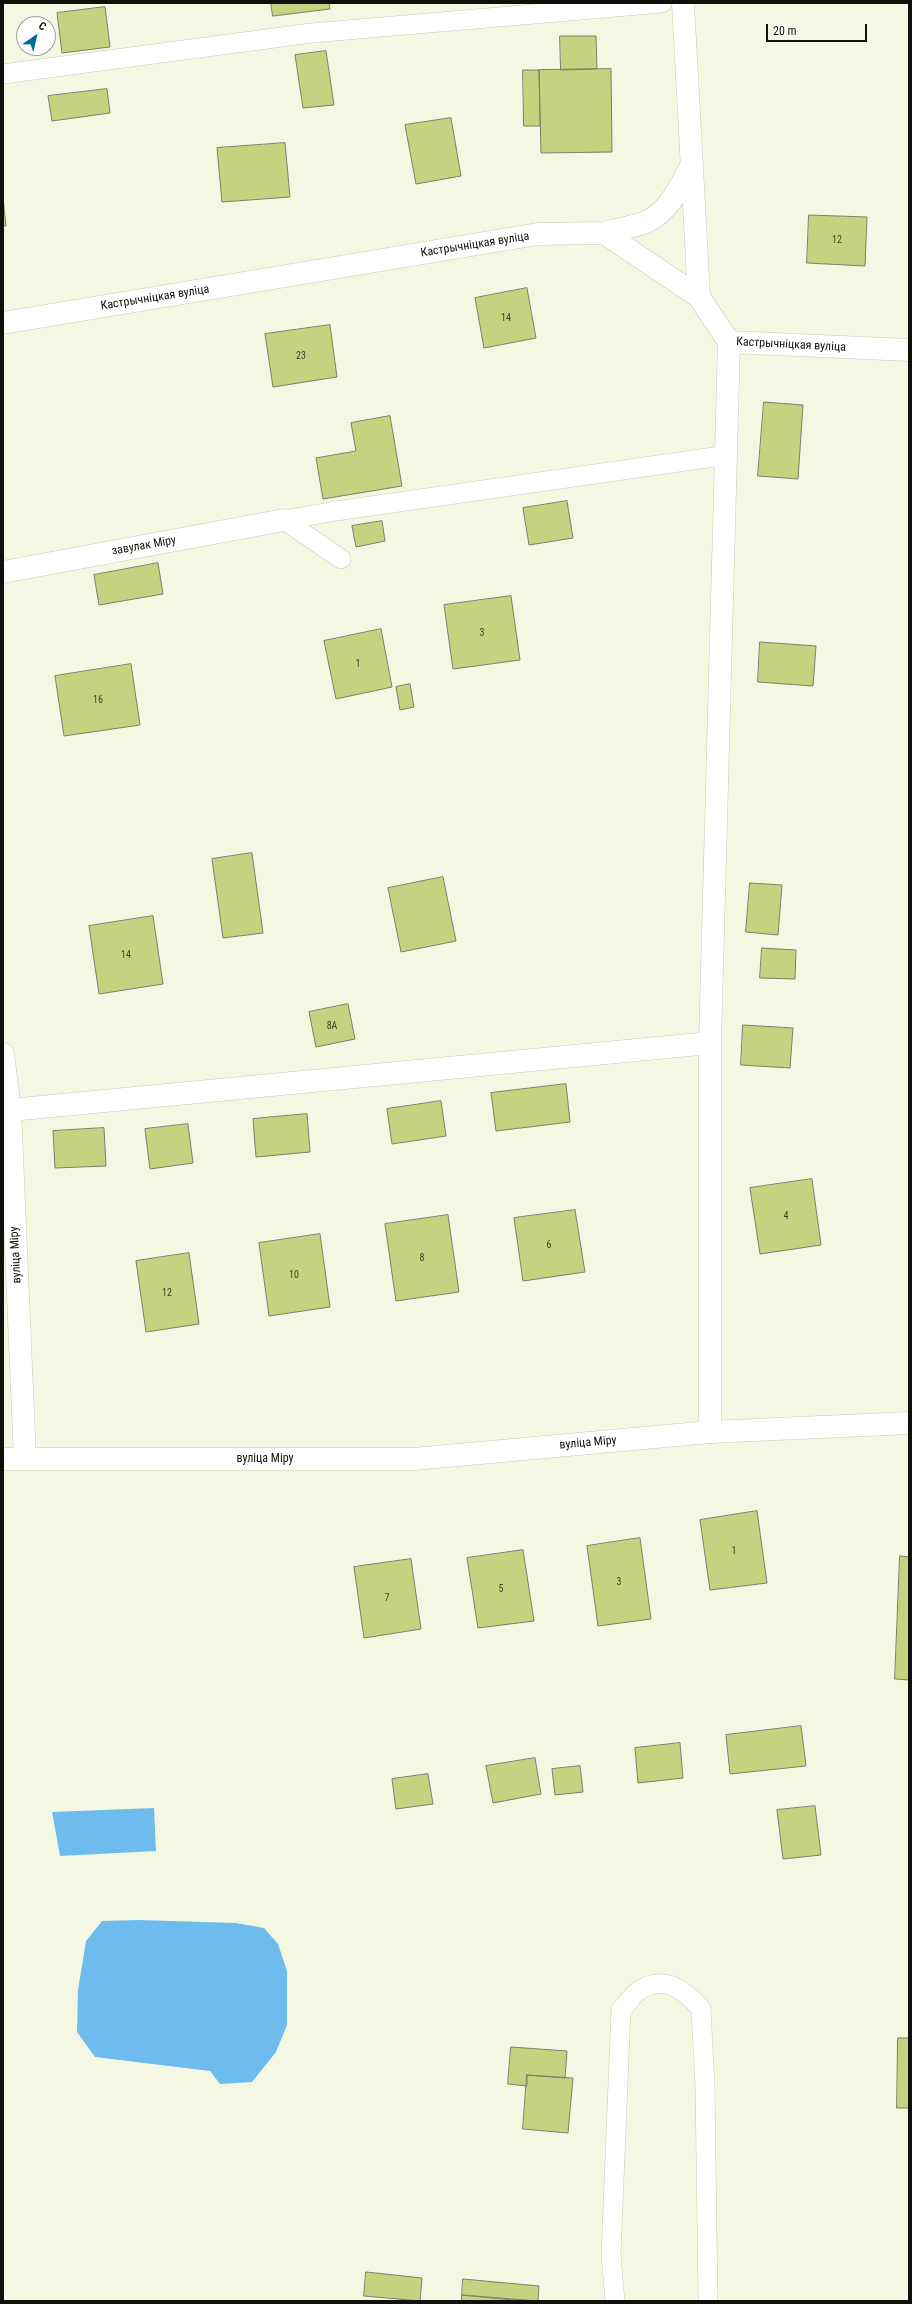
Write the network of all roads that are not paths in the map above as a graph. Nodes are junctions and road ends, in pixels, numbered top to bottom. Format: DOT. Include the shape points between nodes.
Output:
graph roads {
  1 [pos="662,3"];
  2 [pos="684,3"];
  3 [pos="3,74"];
  4 [pos="692,164"];
  5 [pos="604,233"];
  6 [pos="699,297"];
  7 [pos="3,323"];
  8 [pos="729,342"];
  9 [pos="909,350"];
  10 [pos="728,455"];
  11 [pos="284,520"];
  12 [pos="341,559"];
  13 [pos="3,572"];
  14 [pos="710,1043"];
  15 [pos="3,1054"];
  16 [pos="10,1110"];
  17 [pos="909,1423"];
  18 [pos="710,1432"];
  19 [pos="3,1459"];
  20 [pos="25,1459"];
  21 [pos="615,2301"];
  22 [pos="708,2301"];
  1 -- 3 [label="lane" via="312,33"];
  2 -- 4 [label="street"];
  4 -- 5 [label="street" via="680,188 664,209 647,222"];
  4 -- 6 [label="street"];
  5 -- 6 [label="street, Кастрычніцкая вуліца"];
  5 -- 7 [label="street, Кастрычніцкая вуліца" via="538,234"];
  6 -- 8 [label="street, Кастрычніцкая вуліца"];
  8 -- 9 [label="street, Кастрычніцкая вуліца"];
  8 -- 10 [label="street"];
  10 -- 11 [label="lane"];
  10 -- 14 [label="street"];
  11 -- 12 [label="lane"];
  11 -- 13 [label="street, завулак Міру"];
  14 -- 16 [label="street"];
  14 -- 18 [label="street"];
  15 -- 16 [label="street, вуліца Міру"];
  16 -- 20 [label="street, вуліца Міру"];
  17 -- 18 [label="street, вуліца Міру"];
  18 -- 20 [label="street, вуліца Міру" via="414,1459"];
  19 -- 20 [label="street"];
  21 -- 22 [label="lane" via="611,2254 621,2010 640,1989 662,1984 682,1990 701,2008"];
}
